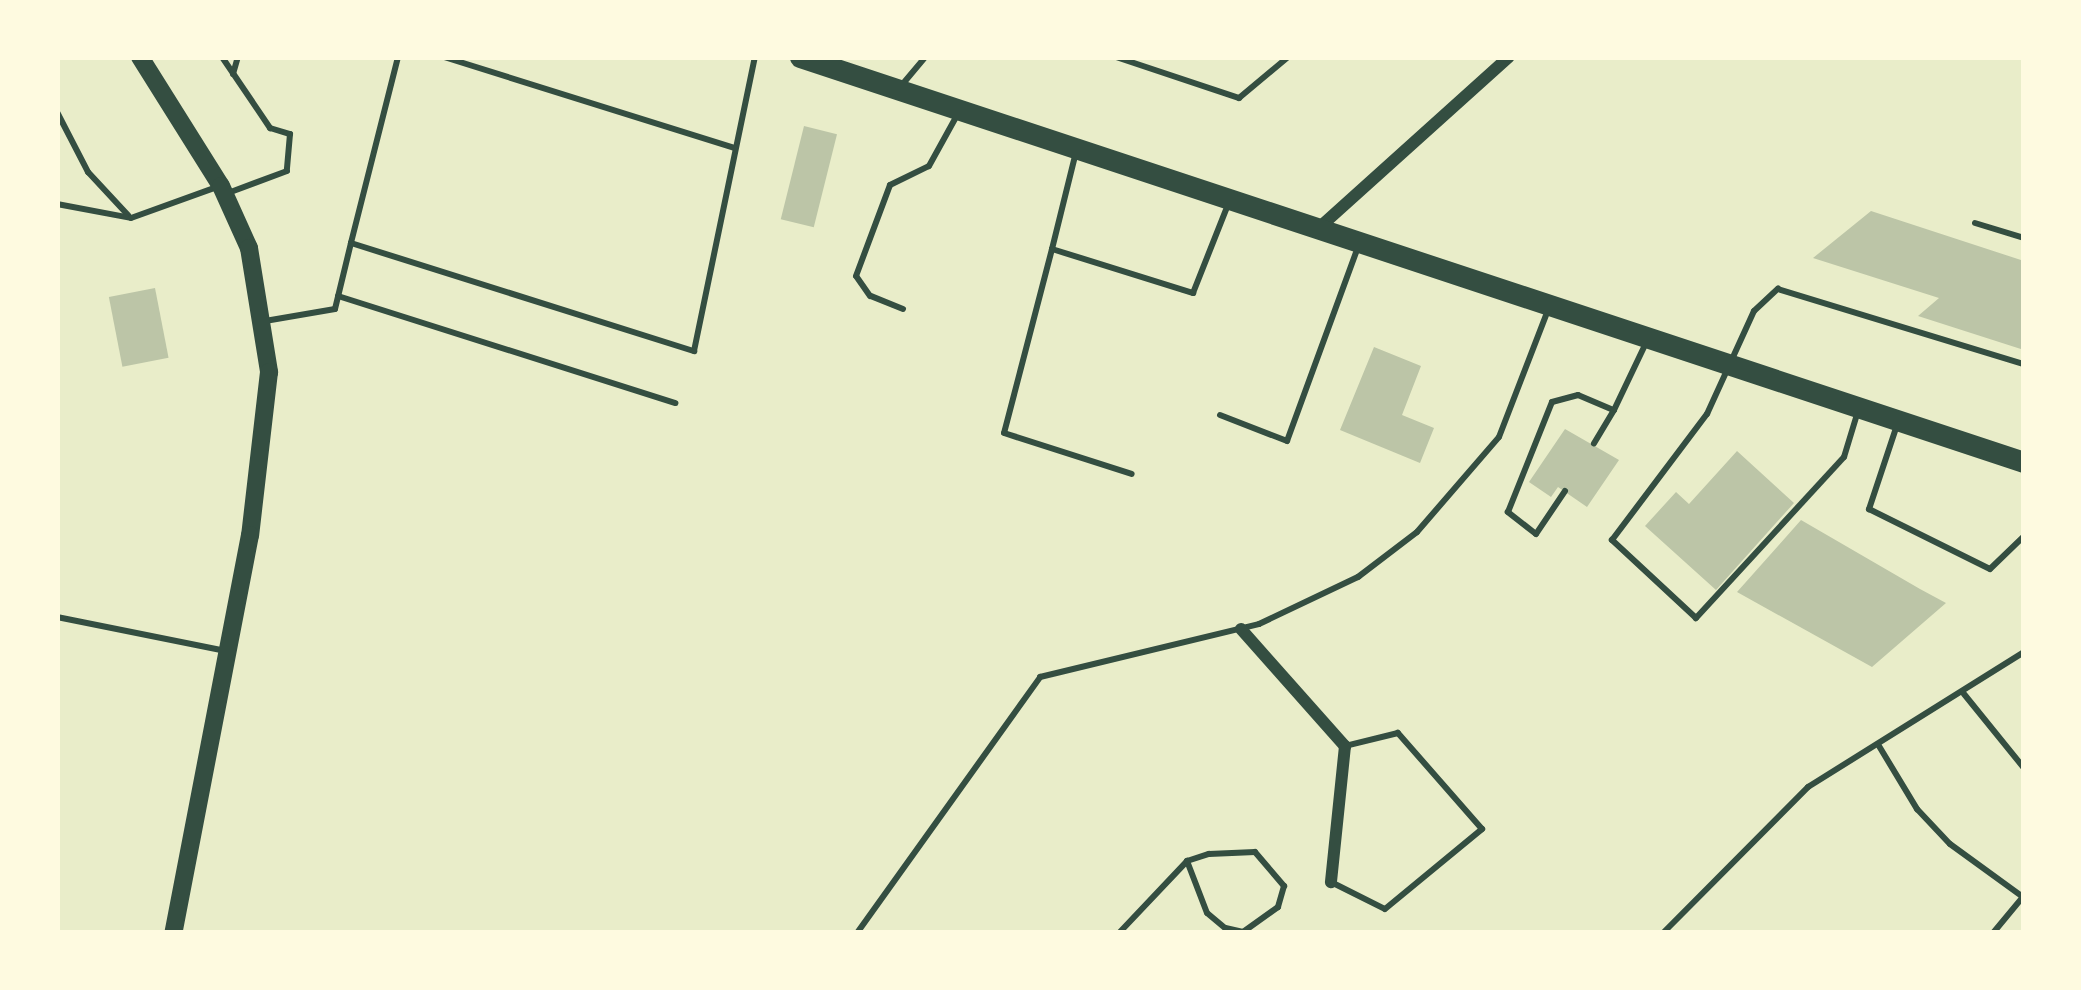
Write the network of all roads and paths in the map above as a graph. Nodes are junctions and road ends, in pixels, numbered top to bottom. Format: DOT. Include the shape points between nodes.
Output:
graph roads {
  1 [pos="140,57"];
  2 [pos="222,57"];
  3 [pos="238,57"];
  4 [pos="398,57"];
  5 [pos="444,57"];
  6 [pos="755,57"];
  7 [pos="800,57"];
  8 [pos="925,57"];
  9 [pos="1116,57"];
  10 [pos="1288,57"];
  11 [pos="1509,57"];
  12 [pos="845,63"];
  13 [pos="233,74"];
  14 [pos="899,89"];
  15 [pos="960,109"];
  16 [pos="57,112"];
  17 [pos="1078,147"];
  18 [pos="735,148"];
  19 [pos="223,190"];
  20 [pos="1231,197"];
  21 [pos="57,204"];
  22 [pos="130,218"];
  23 [pos="1975,224"];
  24 [pos="1321,226"];
  25 [pos="2024,238"];
  26 [pos="1360,241"];
  27 [pos="351,243"];
  28 [pos="1052,249"];
  29 [pos="338,296"];
  30 [pos="903,309"];
  31 [pos="1548,310"];
  32 [pos="265,322"];
  33 [pos="1647,341"];
  34 [pos="2024,364"];
  35 [pos="1733,369"];
  36 [pos="675,403"];
  37 [pos="1614,410"];
  38 [pos="1858,410"];
  39 [pos="1220,416"];
  40 [pos="1898,422"];
  41 [pos="1594,443"];
  42 [pos="2024,463"];
  43 [pos="1132,474"];
  44 [pos="1565,491"];
  45 [pos="2024,536"];
  46 [pos="57,617"];
  47 [pos="1241,629"];
  48 [pos="228,652"];
  49 [pos="2024,652"];
  50 [pos="1964,694"];
  51 [pos="1345,746"];
  52 [pos="1879,746"];
  53 [pos="2024,768"];
  54 [pos="1186,861"];
  55 [pos="1331,882"];
  56 [pos="2023,896"];
  57 [pos="173,933"];
  58 [pos="857,933"];
  59 [pos="1119,933"];
  60 [pos="1663,933"];
  61 [pos="1993,933"];
  1 -- 19 [label="main road"];
  2 -- 13 [label="lane"];
  3 -- 13 [label="lane"];
  4 -- 27 [label="lane"];
  5 -- 18 [label="lane"];
  6 -- 18 [label="lane"];
  7 -- 12 [label="main road"];
  8 -- 14 [label="lane"];
  9 -- 10 [label="lane" via="1239,98"];
  11 -- 24 [label="street"];
  12 -- 14 [label="main road"];
  13 -- 19 [label="lane" via="270,128 290,134 286,171"];
  14 -- 15 [label="main road"];
  15 -- 17 [label="main road"];
  15 -- 30 [label="lane" via="929,166 890,185 856,276 871,296"];
  16 -- 22 [label="lane" via="88,172"];
  17 -- 20 [label="main road"];
  17 -- 28 [label="lane"];
  18 -- 27 [label="lane" via="694,351"];
  19 -- 22 [label="lane"];
  19 -- 32 [label="main road" via="248,248"];
  20 -- 24 [label="main road"];
  20 -- 28 [label="lane" via="1193,293"];
  21 -- 22 [label="lane"];
  23 -- 25 [label="lane"];
  24 -- 26 [label="main road"];
  26 -- 31 [label="main road"];
  26 -- 39 [label="lane" via="1287,441"];
  27 -- 29 [label="lane"];
  28 -- 43 [label="lane" via="1004,433"];
  29 -- 32 [label="lane" via="331,313"];
  29 -- 36 [label="lane"];
  31 -- 33 [label="main road"];
  31 -- 47 [label="lane" via="1499,437 1417,532 1358,577"];
  32 -- 48 [label="main road" via="266,439"];
  33 -- 35 [label="main road"];
  33 -- 37 [label="lane"];
  34 -- 35 [label="lane" via="1794,288 1778,289 1754,311"];
  35 -- 38 [label="main road"];
  35 -- 38 [label="lane" via="1612,540 1696,618 1844,458"];
  37 -- 41 [label="lane"];
  37 -- 44 [label="lane" via="1578,395 1552,401 1508,512 1537,534"];
  38 -- 40 [label="main road"];
  40 -- 42 [label="main road"];
  40 -- 45 [label="lane" via="1869,509 1990,569"];
  46 -- 48 [label="lane"];
  47 -- 51 [label="street"];
  47 -- 58 [label="lane" via="1040,677"];
  48 -- 57 [label="main road"];
  49 -- 50 [label="lane"];
  50 -- 52 [label="lane"];
  50 -- 53 [label="lane"];
  51 -- 55 [label="street"];
  51 -- 55 [label="lane" via="1398,733 1482,829 1384,909"];
  52 -- 56 [label="lane" via="1950,844"];
  52 -- 60 [label="lane" via="1808,787"];
  54 -- 54 [label="lane" via="1256,852 1284,886 1278,907 1244,932 1225,928 1207,913"];
  54 -- 59 [label="lane"];
  56 -- 61 [label="lane"];
}
